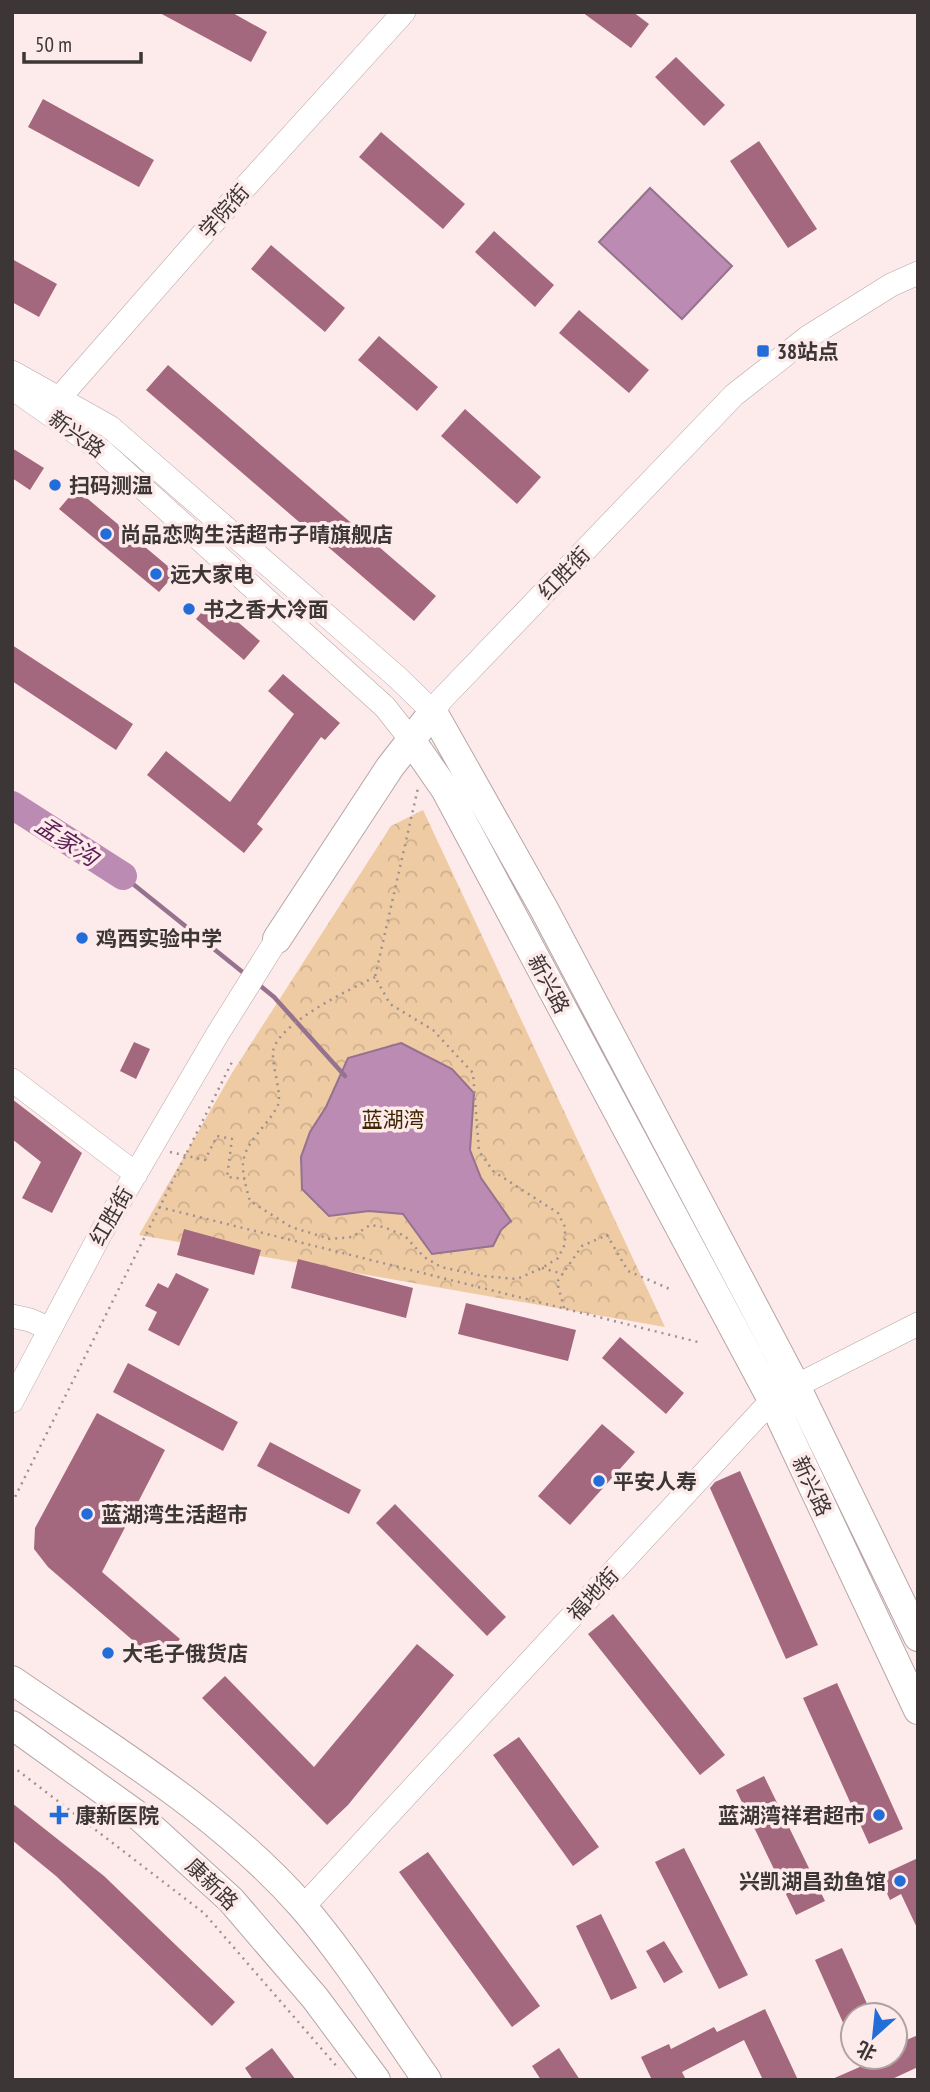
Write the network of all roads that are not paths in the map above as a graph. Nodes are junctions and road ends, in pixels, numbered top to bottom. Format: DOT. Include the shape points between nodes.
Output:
graph roads {
  1 [pos="404,12"];
  2 [pos="918,273"];
  3 [pos="12,372"];
  4 [pos="12,388"];
  5 [pos="53,405"];
  6 [pos="433,712"];
  7 [pos="411,740"];
  8 [pos="277,939"];
  9 [pos="12,1080"];
  10 [pos="136,1174"];
  11 [pos="12,1316"];
  12 [pos="918,1324"];
  13 [pos="50,1329"];
  14 [pos="796,1386"];
  15 [pos="772,1400"];
  16 [pos="12,1401"];
  17 [pos="918,1637"];
  18 [pos="12,1680"];
  19 [pos="918,1710"];
  20 [pos="12,1725"];
  21 [pos="303,1907"];
  22 [pos="376,2080"];
  23 [pos="427,2080"];
  1 -- 5 [label="street, 学院街"];
  2 -- 6 [label="street, 红胜街" via="808,337 734,395"];
  3 -- 5 [label="street, 新兴路"];
  4 -- 5 [label="street, 新兴路"];
  5 -- 6 [label="street, 新兴路" via="110,427"];
  5 -- 7 [label="street, 新兴路" via="385,707"];
  6 -- 7 [label="main road, 红胜街"];
  6 -- 14 [label="main road, 新兴路" via="544,909"];
  7 -- 8 [label="main road, 红胜街"];
  7 -- 15 [label="main road, 新兴路" via="445,789"];
  8 -- 10 [label="street, 红胜街"];
  9 -- 10 [label="street"];
  10 -- 13 [label="street, 红胜街"];
  11 -- 13 [label="street"];
  12 -- 14 [label="street, 福地街"];
  13 -- 16 [label="street, 红胜街"];
  14 -- 15 [label="street, 福地街"];
  14 -- 17 [label="main road, 新兴路"];
  15 -- 19 [label="main road, 新兴路"];
  15 -- 21 [label="street, 福地街"];
  18 -- 21 [label="main road" via="192,1804"];
  20 -- 22 [label="main road, 康新路" via="140,1818 232,1900 315,1998"];
  21 -- 23 [label="main road"];
}
